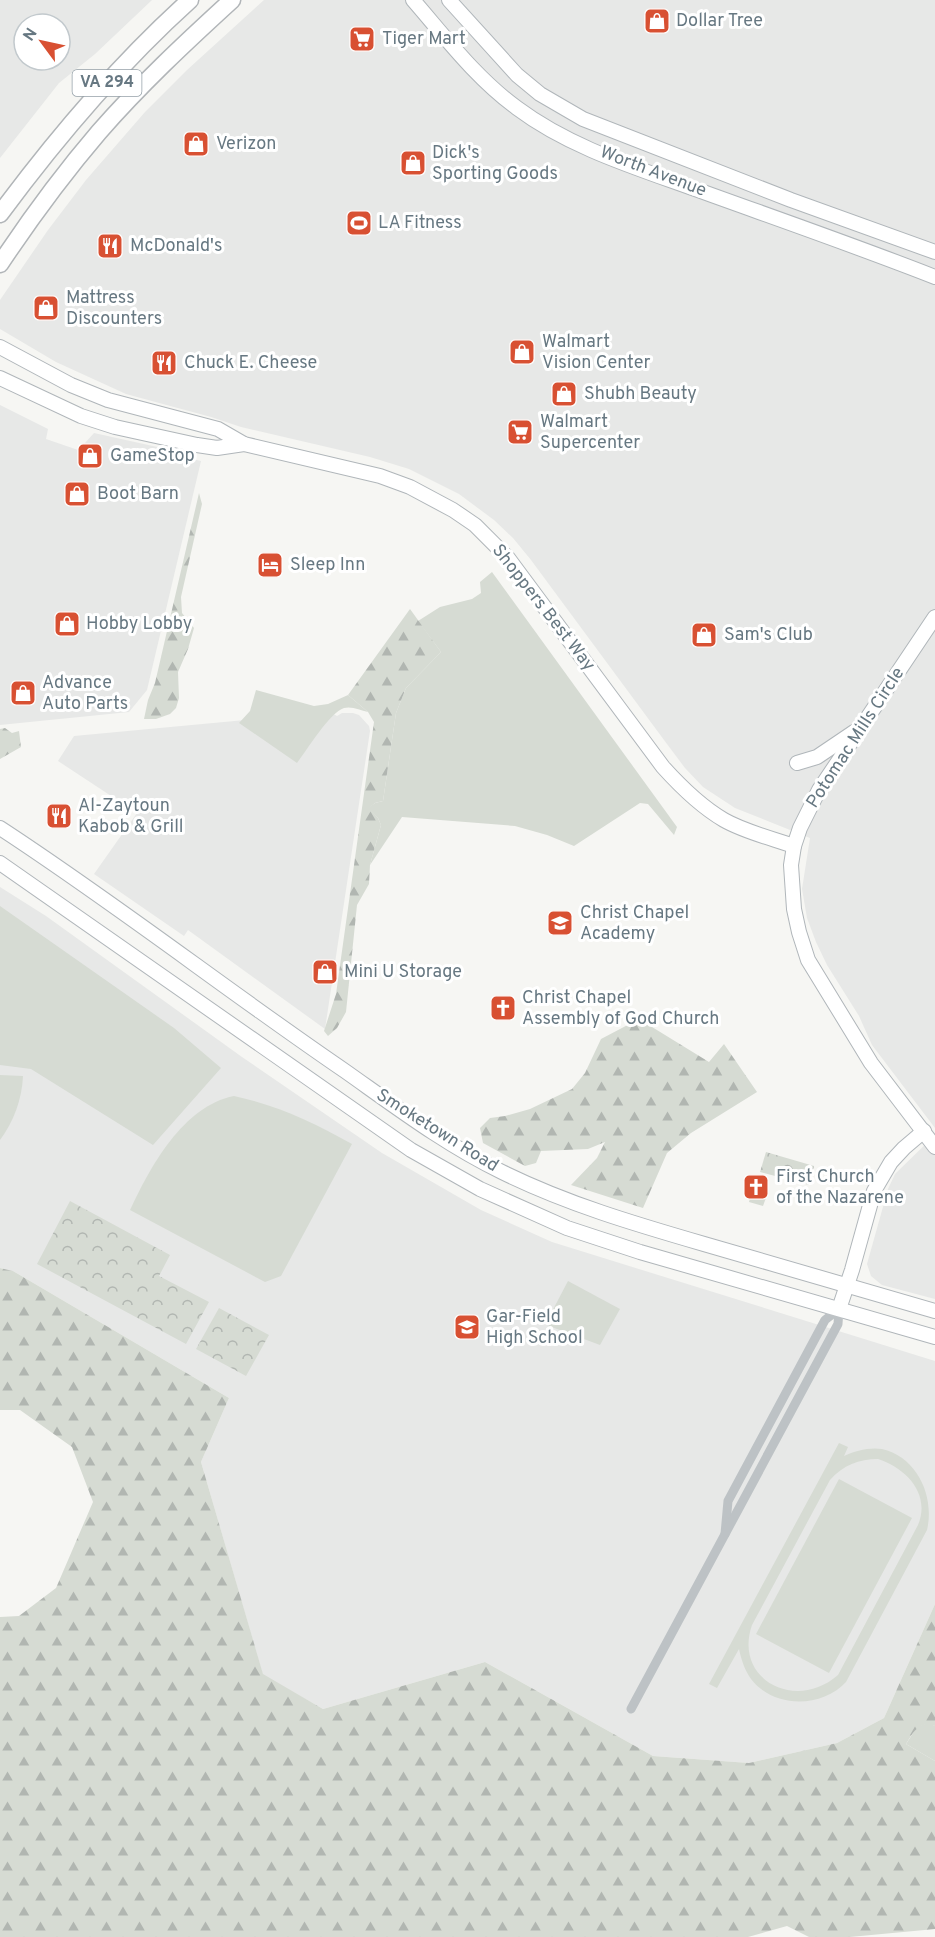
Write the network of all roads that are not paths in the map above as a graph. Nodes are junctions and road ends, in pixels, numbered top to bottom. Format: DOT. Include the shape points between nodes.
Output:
graph roads {
  1 [pos="190,0"];
  2 [pos="232,0"];
  3 [pos="413,0"];
  4 [pos="449,0"];
  5 [pos="0,213"];
  6 [pos="935,252"];
  7 [pos="0,264"];
  8 [pos="935,277"];
  9 [pos="0,347"];
  10 [pos="0,378"];
  11 [pos="244,444"];
  12 [pos="935,617"];
  13 [pos="861,728"];
  14 [pos="797,763"];
  15 [pos="0,828"];
  16 [pos="794,846"];
  17 [pos="0,863"];
  18 [pos="426,1128"];
  19 [pos="924,1131"];
  20 [pos="935,1148"];
  21 [pos="411,1150"];
  22 [pos="848,1285"];
  23 [pos="839,1309"];
  24 [pos="935,1311"];
  25 [pos="935,1337"];
  26 [pos="724,1536"];
  27 [pos="631,1709"];
  1 -- 5 [label="highway, VA 294" via="73,120"];
  2 -- 7 [label="highway, VA 294" via="99,133"];
  3 -- 8 [label="street, Worth Avenue" via="494,90 554,132 654,174"];
  4 -- 6 [label="street, Worth Avenue" via="517,75 582,119"];
  9 -- 11 [label="street, Shoppers Best Way" via="90,393 218,429"];
  10 -- 11 [label="street, Shoppers Best Way" via="81,416 115,427 207,447"];
  11 -- 16 [label="street, Shoppers Best Way" via="390,479 434,499 475,525 508,558 681,786 725,820"];
  12 -- 13 [label="street, Potomac Mills Circle"];
  13 -- 14 [label="street" via="822,754"];
  13 -- 16 [label="street, Potomac Mills Circle" via="819,790"];
  15 -- 18 [label="street, Smoketown Road"];
  16 -- 19 [label="street, Potomac Mills Circle" via="794,909 808,960 871,1063"];
  17 -- 21 [label="street, Smoketown Road"];
  18 -- 21 [label="street"];
  18 -- 22 [label="street, Smoketown Road" via="472,1157 561,1198 656,1230"];
  19 -- 20 [label="street, Potomac Mills Circle"];
  19 -- 22 [label="street" via="891,1162 874,1191"];
  21 -- 23 [label="street, Smoketown Road" via="480,1189 567,1228"];
  22 -- 23 [label="street"];
  22 -- 24 [label="street, Smoketown Road"];
  23 -- 25 [label="street, Smoketown Road"];
  23 -- 26 [label="street" via="838,1324"];
  23 -- 26 [label="street" via="825,1320 728,1502"];
  26 -- 27 [label="street"];
}
